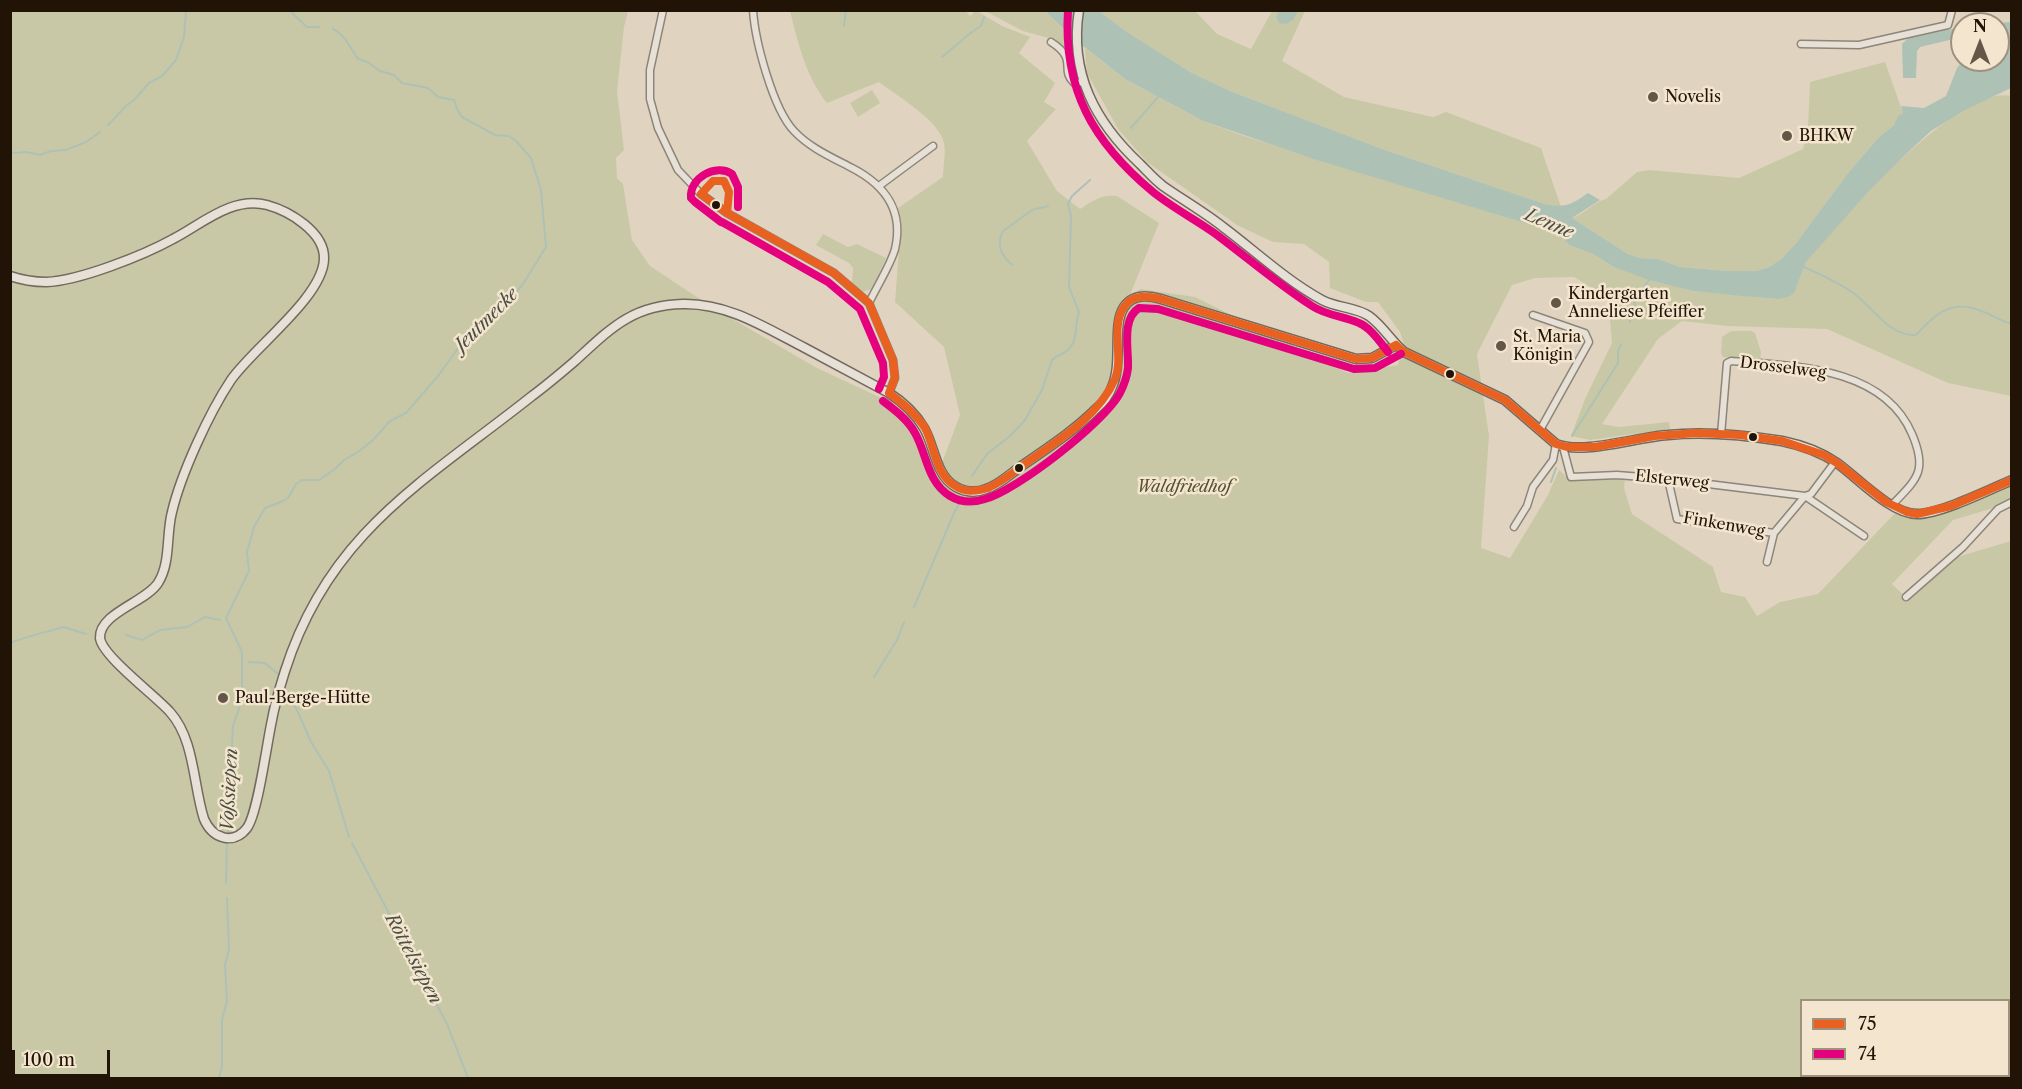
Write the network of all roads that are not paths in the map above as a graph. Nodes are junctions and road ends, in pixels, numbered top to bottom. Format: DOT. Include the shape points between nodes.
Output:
graph roads {
  1 [pos="663,10"];
  2 [pos="753,10"];
  3 [pos="1078,10"];
  4 [pos="1952,10"];
  5 [pos="1051,42"];
  6 [pos="1801,44"];
  7 [pos="1084,82"];
  8 [pos="933,146"];
  9 [pos="879,186"];
  10 [pos="10,276"];
  11 [pos="869,303"];
  12 [pos="1533,315"];
  13 [pos="1396,345"];
  14 [pos="889,393"];
  15 [pos="1540,430"];
  16 [pos="1720,435"];
  17 [pos="1559,445"];
  18 [pos="1835,462"];
  19 [pos="1668,478"];
  20 [pos="2012,480"];
  21 [pos="1805,496"];
  22 [pos="2012,502"];
  23 [pos="1892,506"];
  24 [pos="1514,527"];
  25 [pos="1774,534"];
  26 [pos="1864,536"];
  27 [pos="1767,562"];
  28 [pos="1906,597"];
  1 -- 11 [label="street" via="650,70 650,99 658,128 678,170 727,213 834,273"];
  2 -- 9 [label="street" via="766,71 777,103 793,129 812,147"];
  3 -- 7 [label="street" via="1076,33"];
  4 -- 6 [label="street" via="1948,25 1882,41"];
  5 -- 7 [label="street" via="1066,54 1071,80"];
  7 -- 13 [label="street" via="1116,141 1161,184 1323,301 1370,317"];
  8 -- 9 [label="street"];
  9 -- 11 [label="street" via="897,219 895,250"];
  10 -- 14 [label="street" via="44,282 75,277 141,254 222,210 249,203 274,207 293,216 313,233 323,249 324,263 313,287 240,368 212,416 177,495 159,582 107,621 101,633 107,654 160,702 183,729 204,819 210,831 224,837 234,837 251,821 271,721 295,642 335,568 375,520 407,492 551,381 618,323 662,306 692,304 722,309"];
  11 -- 14 [label="street" via="893,360 895,378"];
  12 -- 15 [label="street" via="1585,333 1589,342"];
  13 -- 14 [label="street" via="1372,358 1356,359 1161,299 1137,297 1121,313 1117,372 1102,404 994,486 979,492 962,489 945,478 919,420"];
  13 -- 15 [label="street" via="1505,400"];
  15 -- 17 [label="street"];
  16 -- 17 [label="street" via="1668,435 1580,449"];
  16 -- 18 [label="street" via="1783,441 1811,449"];
  16 -- 23 [label="street, Drosselweg" via="1727,363 1731,361 1802,367 1840,376 1871,389 1893,406 1909,427 1920,452 1915,481"];
  17 -- 19 [label="street, Elsterweg" via="1571,477"];
  17 -- 24 [label="street"];
  18 -- 21 [label="street" via="1811,494"];
  18 -- 23 [label="street"];
  19 -- 21 [label="street, Elsterweg"];
  19 -- 25 [label="street, Finkenweg" via="1677,519"];
  20 -- 23 [label="street" via="1935,511 1906,513"];
  21 -- 25 [label="street"];
  21 -- 26 [label="street"];
  22 -- 28 [label="street" via="1998,509 1963,547"];
  25 -- 27 [label="street"];
}
